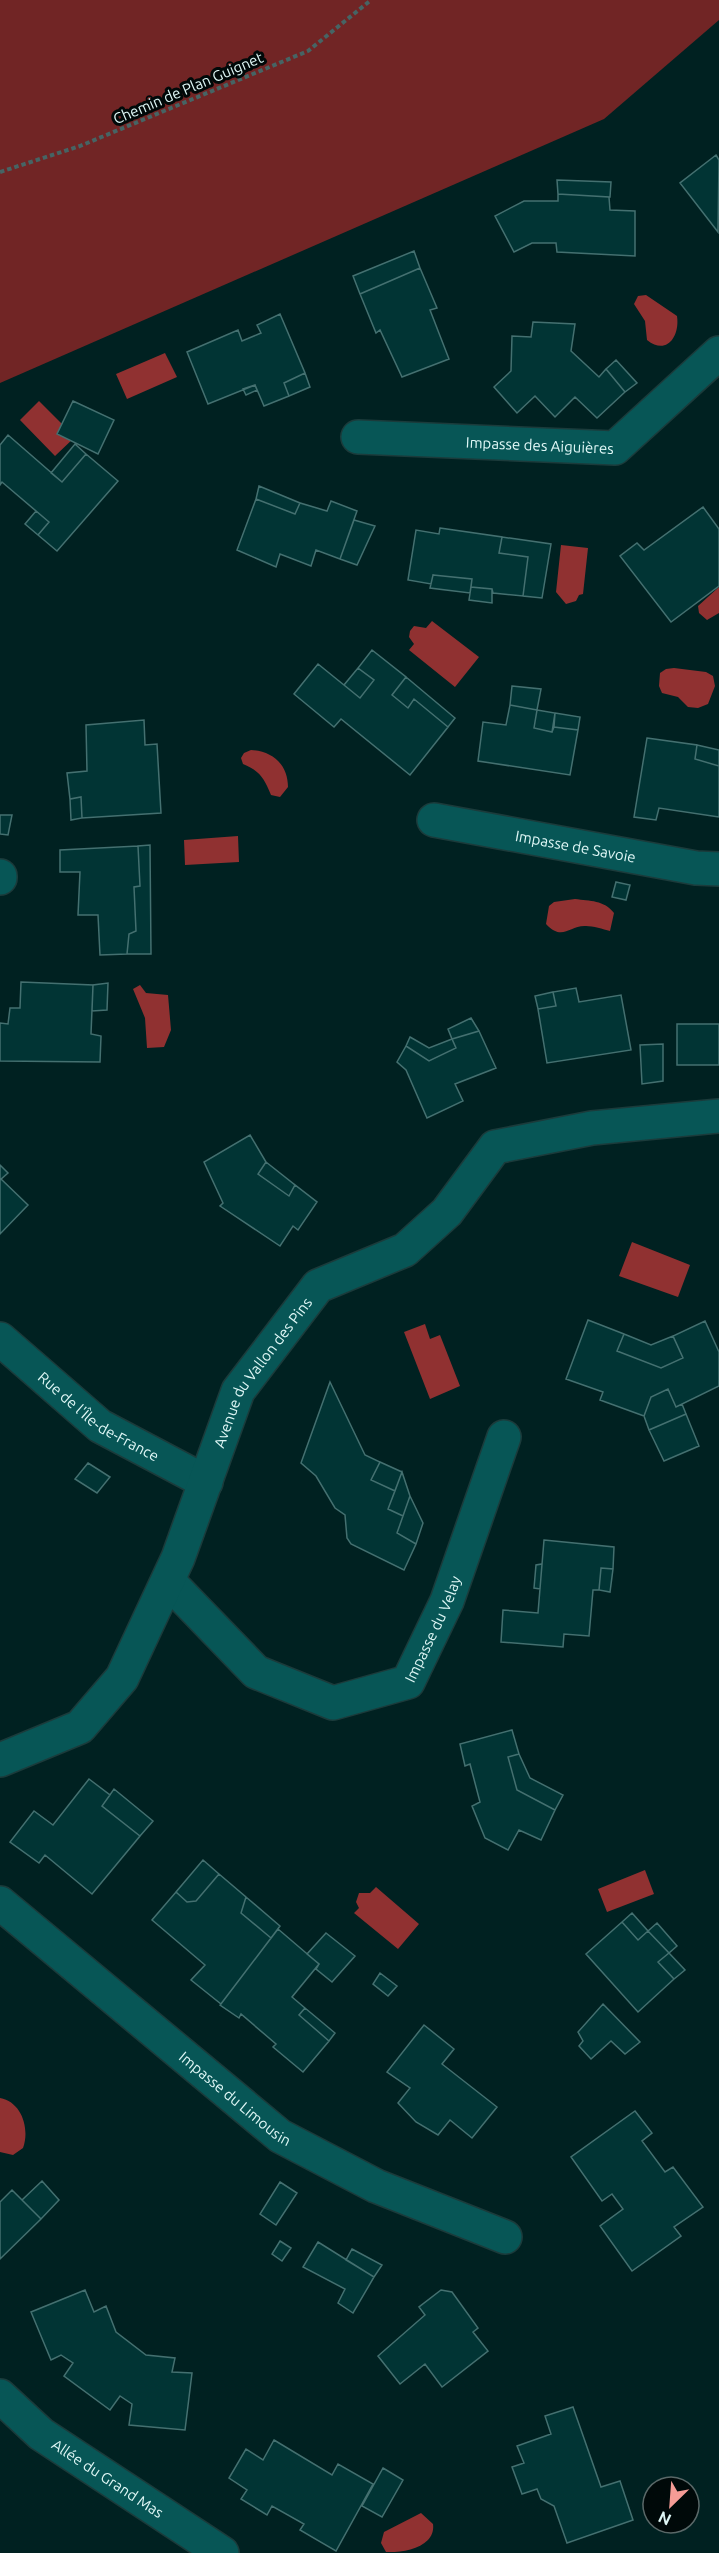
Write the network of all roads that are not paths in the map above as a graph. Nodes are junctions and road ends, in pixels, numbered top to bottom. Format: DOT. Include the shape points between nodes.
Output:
graph roads {
  1 [pos="719,353"];
  2 [pos="358,437"];
  3 [pos="434,820"];
  4 [pos="719,869"];
  5 [pos="719,1116"];
  6 [pos="0,1339"];
  7 [pos="504,1437"];
  8 [pos="206,1482"];
  9 [pos="168,1581"];
  10 [pos="0,1760"];
  11 [pos="0,1904"];
  12 [pos="505,2237"];
  13 [pos="0,2396"];
  14 [pos="218,2552"];
  1 -- 2 [label="street, Impasse des Aiguières" via="615,448"];
  3 -- 4 [label="street, Impasse de Savoie"];
  5 -- 8 [label="street, Avenue du Vallon des Pins" via="592,1128 495,1147 447,1212 405,1250 318,1286 238,1391"];
  6 -- 8 [label="street, Rue de l'Île-de-France" via="100,1426"];
  7 -- 9 [label="street, Impasse du Velay" via="447,1601 408,1682 333,1703 256,1672"];
  8 -- 9 [label="street, Avenue du Vallon des Pins"];
  9 -- 10 [label="street, Avenue du Vallon des Pins" via="122,1678 80,1727"];
  11 -- 12 [label="street, Impasse du Limousin" via="280,2136 376,2186"];
  13 -- 14 [label="street, Allée du Grand Mas" via="41,2434"];
}
